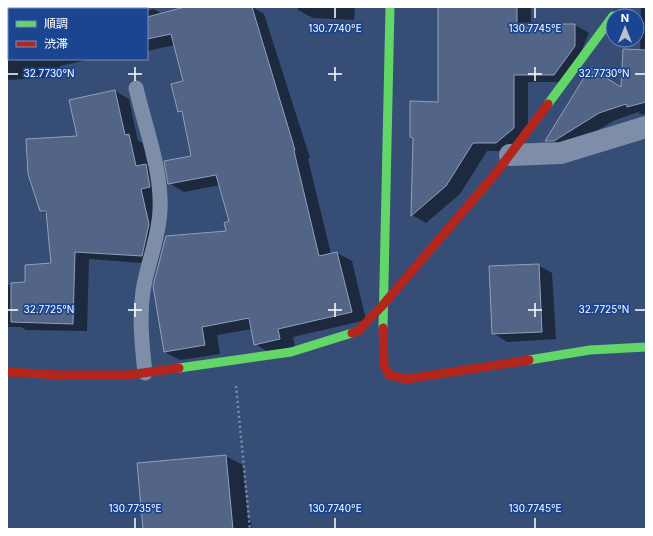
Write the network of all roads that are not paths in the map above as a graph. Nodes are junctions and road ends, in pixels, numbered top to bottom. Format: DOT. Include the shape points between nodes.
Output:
graph roads {
  1 [pos="390,7"];
  2 [pos="605,27"];
  3 [pos="136,88"];
  4 [pos="646,127"];
  5 [pos="510,155"];
  6 [pos="382,306"];
  7 [pos="646,347"];
  8 [pos="7,372"];
  9 [pos="144,373"];
  1 -- 6 [label="street"];
  2 -- 5 [label="street"];
  3 -- 9 [label="lane" via="160,190 160,212 141,310"];
  4 -- 5 [label="street" via="561,153"];
  5 -- 6 [label="street"];
  6 -- 7 [label="street" via="384,365 389,375 406,379 590,350"];
  6 -- 9 [label="street" via="358,331 292,352"];
  8 -- 9 [label="street" via="60,375"];
}
